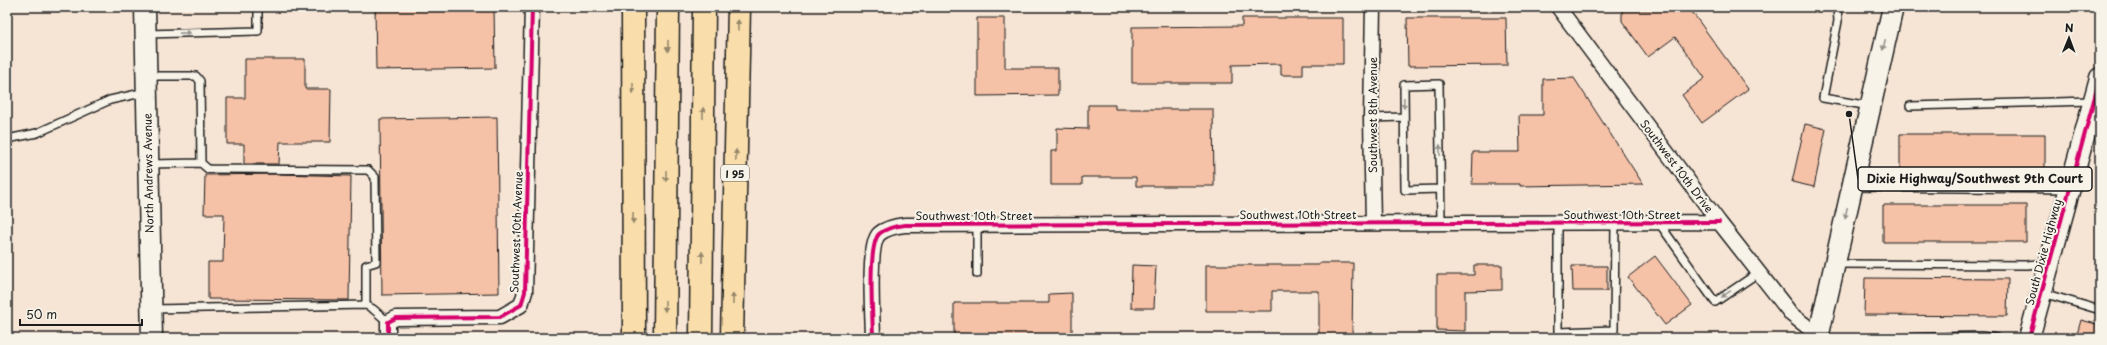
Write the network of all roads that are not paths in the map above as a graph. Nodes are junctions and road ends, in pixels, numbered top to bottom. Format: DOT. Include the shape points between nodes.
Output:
graph roads {
  1 [pos="145,7"];
  2 [pos="258,7"];
  3 [pos="532,7"];
  4 [pos="633,7"];
  5 [pos="668,7"];
  6 [pos="704,7"];
  7 [pos="738,7"];
  8 [pos="1373,7"];
  9 [pos="1558,7"];
  10 [pos="1837,7"];
  11 [pos="1893,7"];
  12 [pos="146,34"];
  13 [pos="2100,78"];
  14 [pos="147,84"];
  15 [pos="2094,101"];
  16 [pos="1910,106"];
  17 [pos="1870,107"];
  18 [pos="1404,117"];
  19 [pos="1372,118"];
  20 [pos="7,139"];
  21 [pos="201,163"];
  22 [pos="148,164"];
  23 [pos="1852,187"];
  24 [pos="1440,189"];
  25 [pos="2070,189"];
  26 [pos="1719,222"];
  27 [pos="1373,223"];
  28 [pos="1441,223"];
  29 [pos="1558,223"];
  30 [pos="1615,223"];
  31 [pos="1659,223"];
  32 [pos="977,224"];
  33 [pos="2049,263"];
  34 [pos="1834,264"];
  35 [pos="1758,273"];
  36 [pos="977,274"];
  37 [pos="2041,293"];
  38 [pos="366,305"];
  39 [pos="152,309"];
  40 [pos="2100,310"];
  41 [pos="388,322"];
  42 [pos="1820,337"];
  43 [pos="152,338"];
  44 [pos="388,338"];
  45 [pos="634,338"];
  46 [pos="665,338"];
  47 [pos="701,338"];
  48 [pos="732,338"];
  49 [pos="873,338"];
  50 [pos="1903,338"];
  51 [pos="1997,338"];
  52 [pos="2029,338"];
  1 -- 12 [label="main road, North Andrews Avenue"];
  12 -- 2 [label="lane, one-way" via="258,31"];
  3 -- 41 [label="street, Southwest 10th Avenue" via="524,292 521,305 500,317 396,318"];
  4 -- 45 [label="highway, one-way"];
  5 -- 46 [label="highway, one-way"];
  47 -- 6 [label="highway, one-way"];
  48 -- 7 [label="highway, I 95, one-way"];
  8 -- 19 [label="street, Southwest 8th Avenue"];
  9 -- 26 [label="street, Southwest 10th Drive"];
  10 -- 17 [label="lane" via="1838,21 1823,98"];
  11 -- 17 [label="main road, one-way"];
  12 -- 14 [label="main road, North Andrews Avenue"];
  13 -- 15 [label="main road, South Dixie Highway"];
  14 -- 20 [label="lane" via="37,134"];
  14 -- 21 [label="lane" via="196,76 200,82"];
  14 -- 22 [label="main road, North Andrews Avenue"];
  15 -- 16 [label="lane"];
  15 -- 25 [label="main road, South Dixie Highway"];
  17 -- 23 [label="main road"];
  18 -- 19 [label="lane"];
  18 -- 24 [label="lane" via="1405,190"];
  24 -- 18 [label="lane, one-way" via="1439,84 1404,86"];
  19 -- 27 [label="street, Southwest 8th Avenue"];
  21 -- 22 [label="lane"];
  21 -- 38 [label="lane" via="208,169 368,170 375,177 376,262 366,265"];
  22 -- 39 [label="main road, North Andrews Avenue"];
  23 -- 25 [label="lane"];
  23 -- 34 [label="main road, one-way"];
  24 -- 28 [label="lane"];
  25 -- 33 [label="main road, South Dixie Highway"];
  26 -- 31 [label="street, Southwest 10th Street"];
  26 -- 35 [label="street, Southwest 10th Drive"];
  27 -- 28 [label="street, Southwest 10th Street"];
  27 -- 32 [label="street, Southwest 10th Street"];
  28 -- 29 [label="street, Southwest 10th Street"];
  29 -- 30 [label="street, Southwest 10th Street"];
  29 -- 30 [label="lane" via="1558,332 1614,330"];
  30 -- 31 [label="street, Southwest 10th Street"];
  35 -- 31 [label="lane, one-way" via="1715,302"];
  32 -- 36 [label="lane"];
  32 -- 49 [label="street, Southwest 10th Street" via="905,225 891,228 879,235 872,254"];
  33 -- 34 [label="lane"];
  33 -- 37 [label="main road, South Dixie Highway"];
  34 -- 42 [label="main road"];
  35 -- 42 [label="street, Southwest 10th Drive" via="1792,315"];
  37 -- 40 [label="lane"];
  37 -- 52 [label="main road, South Dixie Highway"];
  38 -- 39 [label="lane"];
  38 -- 41 [label="lane"];
  39 -- 43 [label="main road, North Andrews Avenue"];
  41 -- 44 [label="street"];
  50 -- 51 [label="lane"];
}
